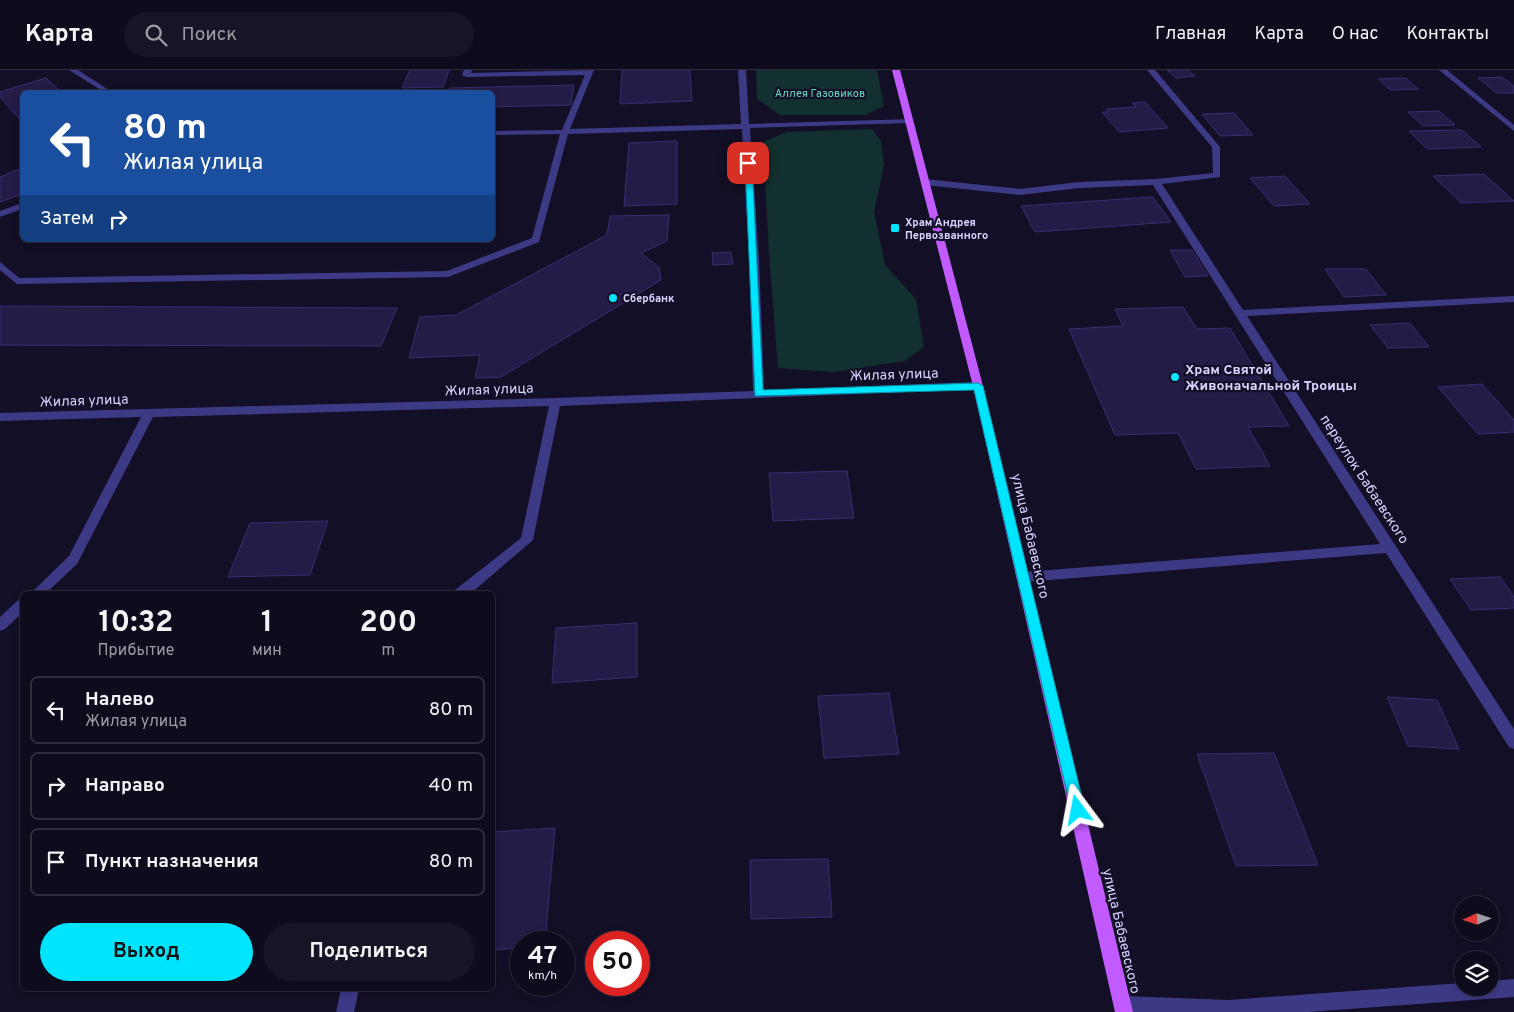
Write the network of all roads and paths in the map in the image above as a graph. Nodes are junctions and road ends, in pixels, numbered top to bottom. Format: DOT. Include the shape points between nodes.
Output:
graph roads {
  1 [pos="73,70"];
  2 [pos="468,70"];
  3 [pos="742,70"];
  4 [pos="896,70"];
  5 [pos="1152,70"];
  6 [pos="1443,70"];
  7 [pos="590,71"];
  8 [pos="105,90"];
  9 [pos="909,121"];
  10 [pos="745,125"];
  11 [pos="1514,129"];
  12 [pos="566,132"];
  13 [pos="495,133"];
  14 [pos="925,182"];
  15 [pos="1156,182"];
  16 [pos="20,207"];
  17 [pos="0,214"];
  18 [pos="0,265"];
  19 [pos="1514,299"];
  20 [pos="1240,312"];
  21 [pos="978,386"];
  22 [pos="759,393"];
  23 [pos="554,402"];
  24 [pos="149,413"];
  25 [pos="0,417"];
  26 [pos="1391,548"];
  27 [pos="1024,577"];
  28 [pos="39,591"];
  29 [pos="464,591"];
  30 [pos="20,607"];
  31 [pos="0,625"];
  32 [pos="1514,742"];
  33 [pos="1514,988"];
  34 [pos="350,991"];
  35 [pos="1123,1008"];
  36 [pos="345,1012"];
  1 -- 8 [label="street"];
  2 -- 7 [label="street" via="466,75"];
  3 -- 10 [label="street"];
  4 -- 9 [label="main road, улица Бабаевского"];
  5 -- 15 [label="street" via="1216,147 1217,175"];
  6 -- 11 [label="street"];
  7 -- 12 [label="street"];
  9 -- 10 [label="street"];
  9 -- 14 [label="main road, улица Бабаевского"];
  10 -- 12 [label="street"];
  10 -- 22 [label="street"];
  12 -- 13 [label="street"];
  12 -- 18 [label="street" via="536,240 448,274 17,281"];
  14 -- 15 [label="street" via="1020,192 1079,185"];
  14 -- 21 [label="main road, улица Бабаевского"];
  15 -- 20 [label="street, переулок Бабаевского"];
  16 -- 17 [label="street"];
  19 -- 20 [label="street"];
  20 -- 26 [label="street, переулок Бабаевского"];
  21 -- 22 [label="street, Жилая улица"];
  21 -- 27 [label="main road, улица Бабаевского"];
  22 -- 23 [label="street, Жилая улица"];
  23 -- 24 [label="street, Жилая улица"];
  23 -- 29 [label="street" via="527,540"];
  24 -- 25 [label="street, Жилая улица"];
  24 -- 28 [label="street" via="73,560"];
  26 -- 27 [label="street"];
  26 -- 32 [label="street, переулок Бабаевского"];
  27 -- 35 [label="main road, улица Бабаевского"];
  30 -- 31 [label="street"];
  33 -- 35 [label="street" via="1229,1009"];
  34 -- 36 [label="street"];
}
